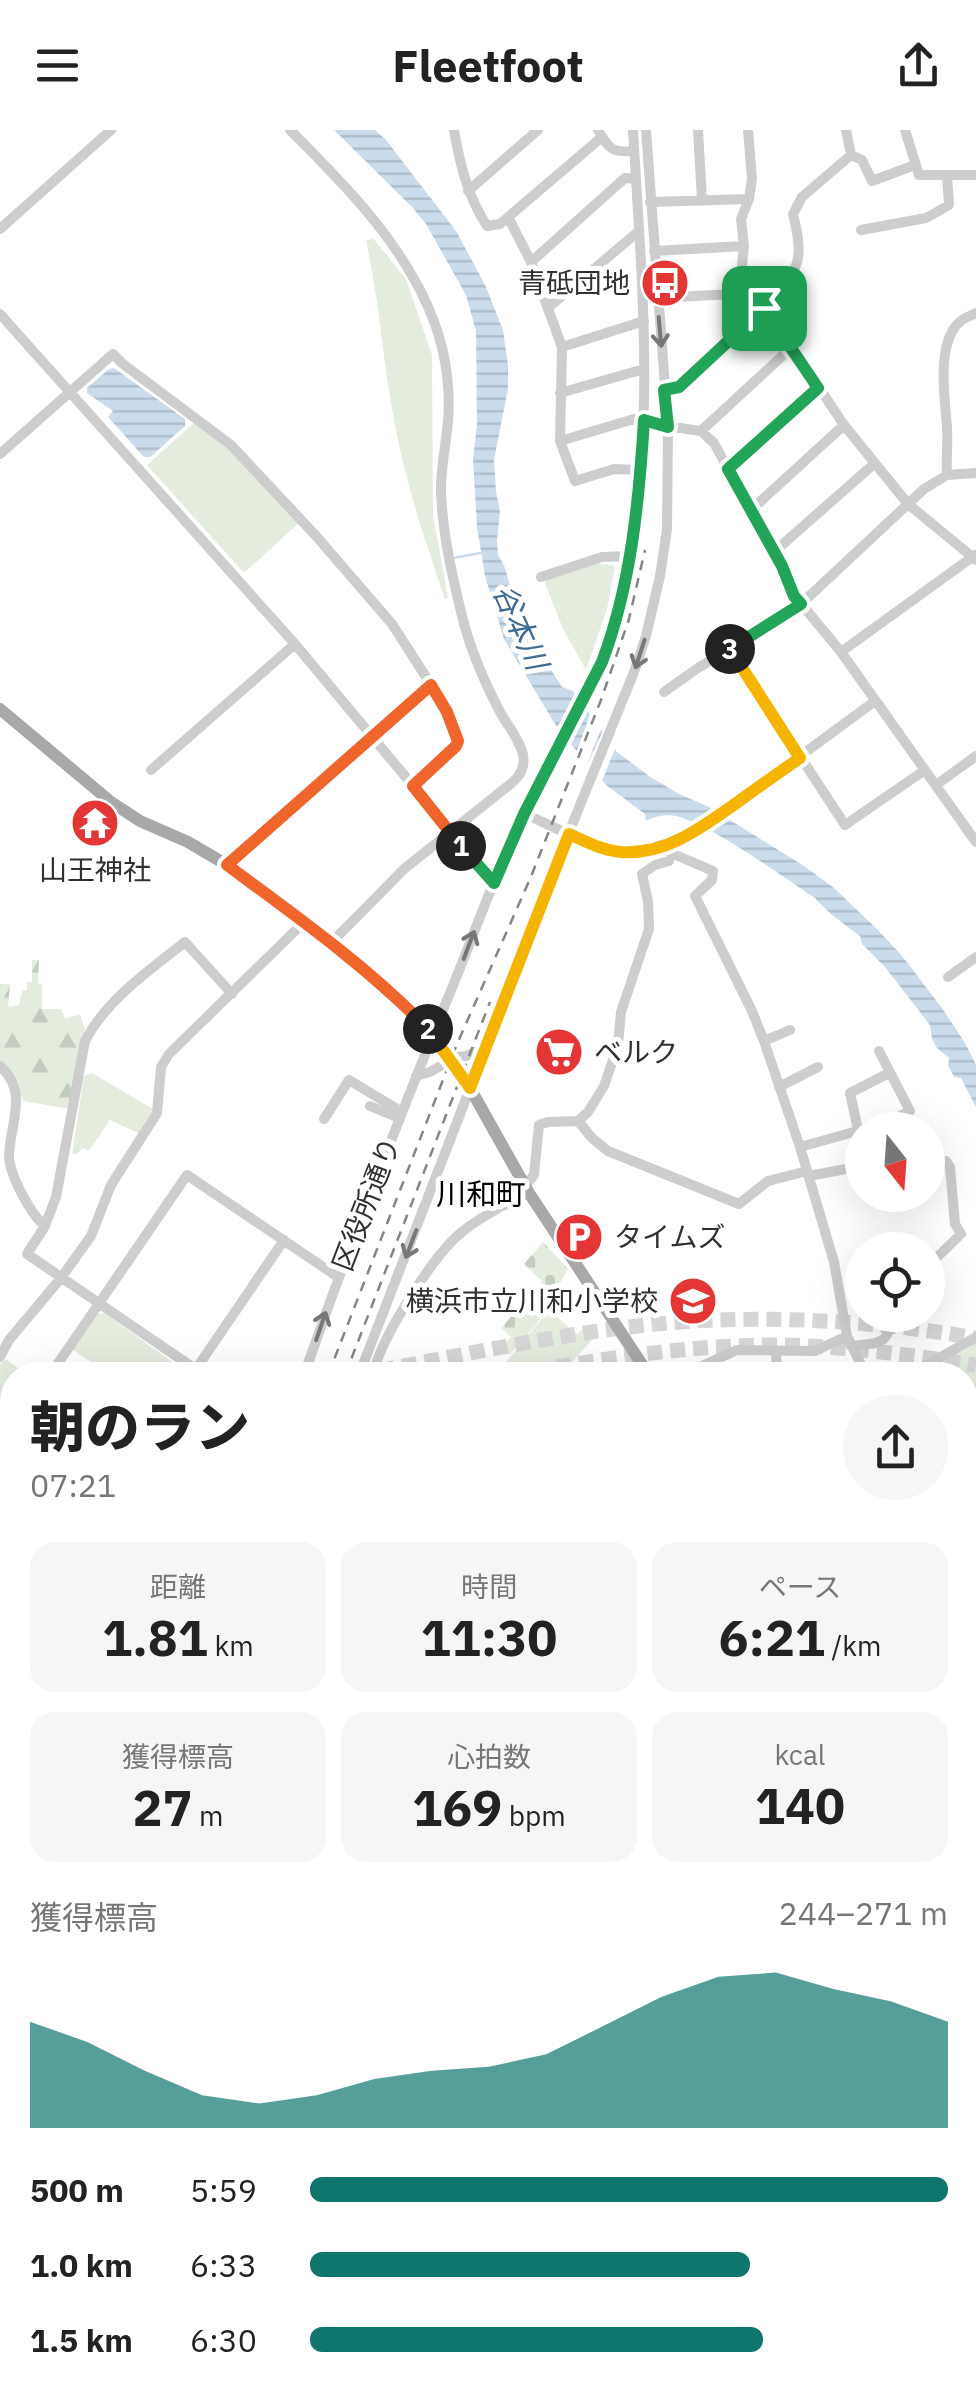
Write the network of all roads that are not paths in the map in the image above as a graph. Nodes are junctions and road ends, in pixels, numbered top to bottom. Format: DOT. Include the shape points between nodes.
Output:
graph roads {
  1 [pos="111,130"];
  2 [pos="290,130"];
  3 [pos="454,130"];
  4 [pos="538,130"];
  5 [pos="633,130"];
  6 [pos="646,130"];
  7 [pos="698,130"];
  8 [pos="748,130"];
  9 [pos="846,130"];
  10 [pos="905,130"];
  11 [pos="600,134"];
  12 [pos="634,151"];
  13 [pos="851,155"];
  14 [pos="915,165"];
  15 [pos="976,175"];
  16 [pos="947,176"];
  17 [pos="636,179"];
  18 [pos="468,191"];
  19 [pos="749,199"];
  20 [pos="702,201"];
  21 [pos="650,202"];
  22 [pos="508,217"];
  23 [pos="0,229"];
  24 [pos="860,230"];
  25 [pos="639,231"];
  26 [pos="744,246"];
  27 [pos="654,251"];
  28 [pos="531,262"];
  29 [pos="657,298"];
  30 [pos="758,300"];
  31 [pos="549,307"];
  32 [pos="0,314"];
  33 [pos="976,314"];
  34 [pos="644,321"];
  35 [pos="792,346"];
  36 [pos="562,348"];
  37 [pos="644,369"];
  38 [pos="818,388"];
  39 [pos="664,390"];
  40 [pos="69,392"];
  41 [pos="560,393"];
  42 [pos="644,420"];
  43 [pos="844,426"];
  44 [pos="668,427"];
  45 [pos="701,431"];
  46 [pos="560,441"];
  47 [pos="0,454"];
  48 [pos="875,463"];
  49 [pos="728,469"];
  50 [pos="641,470"];
  51 [pos="976,473"];
  52 [pos="947,475"];
  53 [pos="908,504"];
  54 [pos="751,510"];
  55 [pos="774,552"];
  56 [pos="629,556"];
  57 [pos="975,557"];
  58 [pos="541,577"];
  59 [pos="801,604"];
  60 [pos="296,644"];
  61 [pos="730,649"];
  62 [pos="841,652"];
  63 [pos="431,685"];
  64 [pos="664,692"];
  65 [pos="876,701"];
  66 [pos="0,709"];
  67 [pos="372,734"];
  68 [pos="976,756"];
  69 [pos="800,758"];
  70 [pos="151,770"];
  71 [pos="925,770"];
  72 [pos="936,785"];
  73 [pos="413,786"];
  74 [pos="524,814"];
  75 [pos="451,832"];
  76 [pos="569,834"];
  77 [pos="976,842"];
  78 [pos="664,846"];
  79 [pos="669,861"];
  80 [pos="227,865"];
  81 [pos="494,883"];
  82 [pos="304,922"];
  83 [pos="330,944"];
  84 [pos="976,957"];
  85 [pos="948,978"];
  86 [pos="232,994"];
  87 [pos="790,1030"];
  88 [pos="433,1035"];
  89 [pos="764,1041"];
  90 [pos="486,1047"];
  91 [pos="879,1051"];
  92 [pos="450,1059"];
  93 [pos="0,1066"];
  94 [pos="818,1068"];
  95 [pos="889,1073"];
  96 [pos="416,1076"];
  97 [pos="779,1087"];
  98 [pos="470,1088"];
  99 [pos="370,1106"];
  100 [pos="854,1112"];
  101 [pos="910,1112"];
  102 [pos="401,1115"];
  103 [pos="324,1119"];
  104 [pos="578,1120"];
  105 [pos="845,1135"];
  106 [pos="800,1147"];
  107 [pos="945,1161"];
  108 [pos="4,1162"];
  109 [pos="845,1169"];
  110 [pos="808,1174"];
  111 [pos="527,1189"];
  112 [pos="45,1226"];
  113 [pos="284,1240"];
  114 [pos="945,1250"];
  115 [pos="338,1277"];
  116 [pos="61,1278"];
  117 [pos="99,1304"];
  118 [pos="387,1308"];
  119 [pos="400,1316"];
  120 [pos="890,1332"];
  121 [pos="976,1337"];
  122 [pos="848,1341"];
  123 [pos="776,1350"];
  124 [pos="0,1357"];
  125 [pos="59,1362"];
  126 [pos="181,1362"];
  127 [pos="204,1362"];
  128 [pos="309,1362"];
  129 [pos="364,1362"];
  130 [pos="377,1362"];
  131 [pos="640,1362"];
  132 [pos="711,1362"];
  133 [pos="776,1362"];
  134 [pos="859,1362"];
  135 [pos="932,1362"];
  1 -- 23 [label="street"];
  2 -- 75 [label="street" via="404,262 444,354 442,506 454,583 474,653 524,760 513,782"];
  3 -- 18 [label="street"];
  4 -- 18 [label="street"];
  5 -- 12 [label="street, 区役所通り"];
  6 -- 21 [label="street, 区役所通り"];
  7 -- 20 [label="street"];
  8 -- 19 [label="street"];
  9 -- 13 [label="street"];
  10 -- 14 [label="street"];
  11 -- 12 [label="street" via="617,152"];
  11 -- 22 [label="street"];
  12 -- 17 [label="street, 区役所通り"];
  13 -- 14 [label="street" via="862,160 872,182"];
  13 -- 30 [label="street" via="802,197 793,214 800,245 795,267 784,284"];
  14 -- 16 [label="street" via="919,175"];
  15 -- 16 [label="street"];
  16 -- 24 [label="street" via="948,206 926,218"];
  17 -- 25 [label="street, 区役所通り"];
  17 -- 28 [label="street" via="625,178"];
  18 -- 22 [label="street" via="487,226"];
  19 -- 20 [label="street"];
  19 -- 26 [label="street" via="741,219"];
  20 -- 21 [label="street"];
  21 -- 27 [label="street, 区役所通り"];
  22 -- 28 [label="street"];
  25 -- 31 [label="street"];
  25 -- 34 [label="street, 区役所通り"];
  26 -- 27 [label="street"];
  26 -- 30 [label="street" via="741,275"];
  27 -- 29 [label="street, 区役所通り"];
  28 -- 31 [label="street"];
  29 -- 30 [label="street"];
  29 -- 39 [label="street, 区役所通り, one-way"];
  30 -- 35 [label="street"];
  30 -- 39 [label="street" via="679,387"];
  31 -- 36 [label="street"];
  32 -- 40 [label="street"];
  33 -- 52 [label="street" via="959,322 946,349"];
  34 -- 36 [label="street"];
  34 -- 37 [label="street, 区役所通り"];
  35 -- 38 [label="street"];
  35 -- 45 [label="street"];
  36 -- 41 [label="street"];
  37 -- 41 [label="street"];
  37 -- 42 [label="street, 区役所通り"];
  38 -- 43 [label="street"];
  38 -- 49 [label="street"];
  39 -- 44 [label="street, 区役所通り"];
  40 -- 47 [label="street"];
  40 -- 60 [label="street"];
  40 -- 63 [label="street" via="113,354 216,433 358,582"];
  41 -- 46 [label="street"];
  42 -- 44 [label="street"];
  42 -- 46 [label="street"];
  42 -- 50 [label="street, 区役所通り"];
  43 -- 48 [label="street"];
  43 -- 54 [label="street"];
  44 -- 45 [label="street"];
  44 -- 76 [label="street, 区役所通り, one-way" via="668,512 646,636"];
  45 -- 49 [label="street"];
  46 -- 50 [label="street" via="574,480"];
  48 -- 53 [label="street"];
  48 -- 55 [label="street"];
  49 -- 54 [label="street"];
  50 -- 56 [label="street, 区役所通り"];
  51 -- 52 [label="street"];
  52 -- 53 [label="street"];
  53 -- 57 [label="street"];
  53 -- 59 [label="street"];
  54 -- 55 [label="street"];
  55 -- 59 [label="street"];
  56 -- 58 [label="street" via="602,557"];
  56 -- 74 [label="street, 区役所通り" via="611,638"];
  57 -- 62 [label="street"];
  59 -- 61 [label="street"];
  59 -- 62 [label="street"];
  60 -- 67 [label="street"];
  60 -- 70 [label="street"];
  61 -- 64 [label="street"];
  61 -- 69 [label="street"];
  62 -- 65 [label="street"];
  63 -- 67 [label="street"];
  63 -- 73 [label="street" via="458,741"];
  65 -- 69 [label="street"];
  65 -- 71 [label="street"];
  66 -- 80 [label="main road" via="111,802"];
  67 -- 73 [label="street"];
  67 -- 80 [label="street"];
  68 -- 72 [label="street"];
  69 -- 71 [label="street" via="845,825"];
  69 -- 78 [label="street" via="696,832"];
  71 -- 72 [label="street"];
  72 -- 77 [label="street"];
  73 -- 75 [label="street"];
  74 -- 76 [label="street"];
  74 -- 81 [label="street, 区役所通り"];
  75 -- 81 [label="street"];
  75 -- 83 [label="street"];
  76 -- 78 [label="street" via="620,852"];
  76 -- 90 [label="street, 区役所通り"];
  78 -- 89 [label="street" via="713,872 695,896"];
  79 -- 104 [label="street" via="642,874 647,938 604,1086"];
  80 -- 82 [label="main road"];
  88 -- 81 [label="street, 区役所通り, one-way"];
  82 -- 83 [label="main road"];
  82 -- 86 [label="street"];
  83 -- 88 [label="main road"];
  84 -- 85 [label="street"];
  86 -- 112 [label="street" via="185,942 98,1018 86,1041"];
  86 -- 116 [label="street" via="161,1067 157,1113"];
  87 -- 89 [label="street"];
  88 -- 92 [label="main road"];
  88 -- 96 [label="street, 区役所通り"];
  89 -- 97 [label="street"];
  90 -- 92 [label="street"];
  90 -- 98 [label="street, 区役所通り"];
  91 -- 95 [label="street"];
  92 -- 96 [label="street"];
  92 -- 98 [label="main road"];
  93 -- 108 [label="street" via="11,1076 16,1098"];
  94 -- 97 [label="street"];
  95 -- 100 [label="street" via="850,1093"];
  95 -- 101 [label="street"];
  96 -- 102 [label="street, 区役所通り"];
  97 -- 106 [label="street"];
  98 -- 111 [label="main road"];
  98 -- 118 [label="street, 区役所通り, one-way"];
  99 -- 102 [label="street"];
  102 -- 103 [label="street" via="349,1080"];
  102 -- 115 [label="street, 区役所通り"];
  104 -- 110 [label="street" via="608,1150 739,1204 768,1180"];
  104 -- 111 [label="street" via="539,1125"];
  105 -- 106 [label="street"];
  106 -- 110 [label="street"];
  107 -- 114 [label="street" via="961,1234"];
  108 -- 112 [label="street"];
  109 -- 110 [label="street"];
  110 -- 122 [label="street"];
  111 -- 119 [label="street" via="450,1242"];
  111 -- 131 [label="main road"];
  112 -- 116 [label="street" via="27,1254"];
  113 -- 115 [label="street"];
  113 -- 117 [label="street" via="188,1175"];
  113 -- 127 [label="street"];
  128 -- 115 [label="street, 区役所通り, one-way"];
  116 -- 117 [label="street"];
  116 -- 124 [label="street"];
  117 -- 125 [label="street"];
  117 -- 126 [label="street"];
  118 -- 119 [label="street"];
  118 -- 129 [label="street, 区役所通り"];
  119 -- 130 [label="street"];
  120 -- 122 [label="street" via="883,1341"];
  121 -- 135 [label="street"];
  122 -- 123 [label="street" via="815,1351"];
  122 -- 134 [label="street"];
  123 -- 132 [label="street" via="737,1350"];
  123 -- 133 [label="street"];
}
